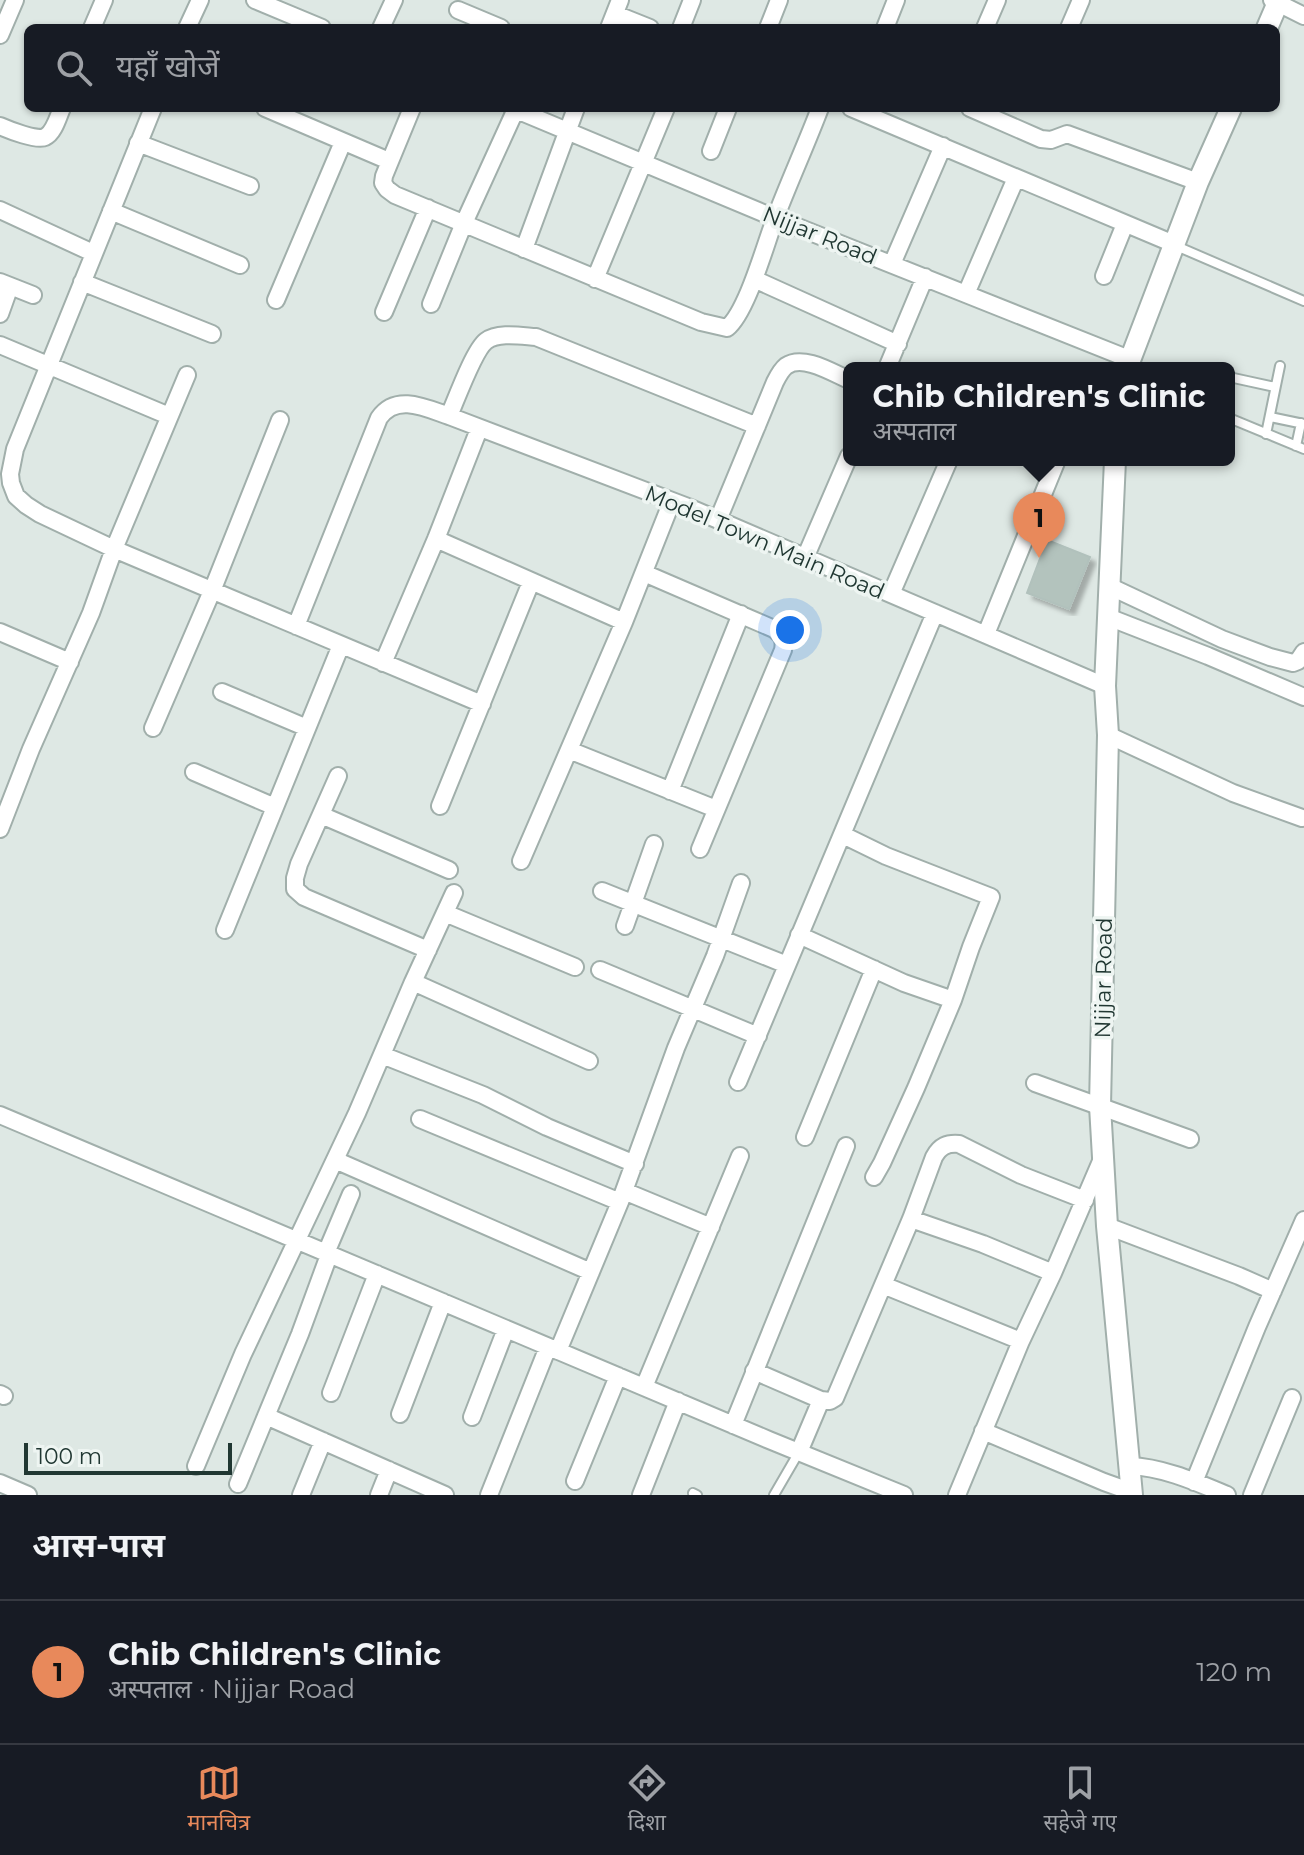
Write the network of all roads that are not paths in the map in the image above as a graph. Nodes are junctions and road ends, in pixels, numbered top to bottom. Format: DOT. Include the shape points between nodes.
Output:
graph roads {
  1 [pos="15,0"];
  2 [pos="104,0"];
  3 [pos="200,0"];
  4 [pos="255,0"];
  5 [pos="394,0"];
  6 [pos="692,0"];
  7 [pos="779,0"];
  8 [pos="896,0"];
  9 [pos="997,0"];
  10 [pos="1081,0"];
  11 [pos="1276,1"];
  12 [pos="458,10"];
  13 [pos="615,14"];
  14 [pos="1304,16"];
  15 [pos="94,24"];
  16 [pos="189,24"];
  17 [pos="312,24"];
  18 [pos="383,24"];
  19 [pos="491,24"];
  20 [pos="640,24"];
  21 [pos="683,24"];
  22 [pos="770,24"];
  23 [pos="887,24"];
  24 [pos="987,24"];
  25 [pos="1071,24"];
  26 [pos="1268,24"];
  27 [pos="0,35"];
  28 [pos="60,112"];
  29 [pos="151,112"];
  30 [pos="274,112"];
  31 [pos="410,112"];
  32 [pos="513,112"];
  33 [pos="521,112"];
  34 [pos="574,112"];
  35 [pos="664,112"];
  36 [pos="726,112"];
  37 [pos="818,112"];
  38 [pos="861,112"];
  39 [pos="979,112"];
  40 [pos="1229,112"];
  41 [pos="0,126"];
  42 [pos="567,131"];
  43 [pos="343,142"];
  44 [pos="138,143"];
  45 [pos="943,146"];
  46 [pos="711,151"];
  47 [pos="389,161"];
  48 [pos="644,163"];
  49 [pos="1016,178"];
  50 [pos="1198,182"];
  51 [pos="250,186"];
  52 [pos="428,208"];
  53 [pos="0,210"];
  54 [pos="111,211"];
  55 [pos="775,218"];
  56 [pos="464,223"];
  57 [pos="1125,224"];
  58 [pos="1174,244"];
  59 [pos="524,249"];
  60 [pos="93,253"];
  61 [pos="892,264"];
  62 [pos="240,265"];
  63 [pos="1104,276"];
  64 [pos="925,277"];
  65 [pos="595,279"];
  66 [pos="754,279"];
  67 [pos="82,282"];
  68 [pos="5,284"];
  69 [pos="966,294"];
  70 [pos="33,295"];
  71 [pos="276,300"];
  72 [pos="1304,301"];
  73 [pos="431,304"];
  74 [pos="384,312"];
  75 [pos="0,314"];
  76 [pos="212,334"];
  77 [pos="898,344"];
  78 [pos="0,345"];
  79 [pos="890,362"];
  80 [pos="1123,362"];
  81 [pos="1129,362"];
  82 [pos="49,365"];
  83 [pos="1280,366"];
  84 [pos="187,375"];
  85 [pos="843,378"];
  86 [pos="1235,378"];
  87 [pos="1275,387"];
  88 [pos="169,416"];
  89 [pos="449,416"];
  90 [pos="1270,417"];
  91 [pos="280,420"];
  92 [pos="1235,421"];
  93 [pos="1302,423"];
  94 [pos="757,426"];
  95 [pos="479,429"];
  96 [pos="1266,434"];
  97 [pos="8,446"];
  98 [pos="1300,447"];
  99 [pos="845,466"];
  100 [pos="946,466"];
  101 [pos="1055,466"];
  102 [pos="1115,466"];
  103 [pos="14,491"];
  104 [pos="672,501"];
  105 [pos="0,503"];
  106 [pos="718,520"];
  107 [pos="436,539"];
  108 [pos="114,549"];
  109 [pos="805,558"];
  110 [pos="644,573"];
  111 [pos="531,582"];
  112 [pos="1111,587"];
  113 [pos="212,591"];
  114 [pos="891,594"];
  115 [pos="935,613"];
  116 [pos="741,614"];
  117 [pos="1108,617"];
  118 [pos="624,622"];
  119 [pos="296,626"];
  120 [pos="0,632"];
  121 [pos="986,634"];
  122 [pos="341,645"];
  123 [pos="1304,652"];
  124 [pos="70,662"];
  125 [pos="383,663"];
  126 [pos="1105,686"];
  127 [pos="222,692"];
  128 [pos="1304,697"];
  129 [pos="482,704"];
  130 [pos="153,728"];
  131 [pos="307,728"];
  132 [pos="1108,735"];
  133 [pos="569,750"];
  134 [pos="194,772"];
  135 [pos="338,776"];
  136 [pos="670,791"];
  137 [pos="6,794"];
  138 [pos="440,806"];
  139 [pos="275,807"];
  140 [pos="716,809"];
  141 [pos="321,815"];
  142 [pos="1302,818"];
  143 [pos="0,829"];
  144 [pos="843,835"];
  145 [pos="654,844"];
  146 [pos="700,849"];
  147 [pos="521,861"];
  148 [pos="449,870"];
  149 [pos="741,883"];
  150 [pos="602,891"];
  151 [pos="454,893"];
  152 [pos="632,903"];
  153 [pos="445,913"];
  154 [pos="625,926"];
  155 [pos="225,930"];
  156 [pos="799,935"];
  157 [pos="721,939"];
  158 [pos="428,950"];
  159 [pos="787,965"];
  160 [pos="575,967"];
  161 [pos="874,969"];
  162 [pos="600,970"];
  163 [pos="413,982"];
  164 [pos="953,1000"];
  165 [pos="693,1008"];
  166 [pos="758,1036"];
  167 [pos="382,1055"];
  168 [pos="589,1061"];
  169 [pos="738,1082"];
  170 [pos="1035,1083"];
  171 [pos="1100,1106"];
  172 [pos="0,1115"];
  173 [pos="420,1119"];
  174 [pos="805,1137"];
  175 [pos="1190,1139"];
  176 [pos="846,1146"];
  177 [pos="740,1156"];
  178 [pos="1102,1159"];
  179 [pos="335,1160"];
  180 [pos="635,1164"];
  181 [pos="874,1177"];
  182 [pos="351,1194"];
  183 [pos="622,1197"];
  184 [pos="1085,1200"];
  185 [pos="911,1219"];
  186 [pos="1304,1220"];
  187 [pos="1107,1226"];
  188 [pos="711,1227"];
  189 [pos="297,1240"];
  190 [pos="328,1254"];
  191 [pos="591,1272"];
  192 [pos="1053,1273"];
  193 [pos="377,1274"];
  194 [pos="883,1285"];
  195 [pos="1273,1291"];
  196 [pos="443,1302"];
  197 [pos="506,1329"];
  198 [pos="1021,1341"];
  199 [pos="553,1349"];
  200 [pos="754,1371"];
  201 [pos="618,1376"];
  202 [pos="644,1387"];
  203 [pos="331,1393"];
  204 [pos="1292,1398"];
  205 [pos="821,1400"];
  206 [pos="678,1401"];
  207 [pos="400,1414"];
  208 [pos="266,1416"];
  209 [pos="472,1417"];
  210 [pos="733,1425"];
  211 [pos="983,1431"];
  212 [pos="323,1441"];
  213 [pos="799,1452"];
  214 [pos="196,1466"];
  215 [pos="1129,1466"];
  216 [pos="389,1470"];
  217 [pos="575,1481"];
  218 [pos="1194,1482"];
  219 [pos="238,1484"];
  220 [pos="2,1488"];
  221 [pos="1132,1494"];
  222 [pos="28,1495"];
  223 [pos="301,1495"];
  224 [pos="379,1495"];
  225 [pos="445,1495"];
  226 [pos="489,1495"];
  227 [pos="641,1495"];
  228 [pos="774,1495"];
  229 [pos="904,1495"];
  230 [pos="957,1495"];
  231 [pos="1227,1495"];
  232 [pos="1252,1495"];
  1 -- 27 [label="street"];
  2 -- 15 [label="street"];
  3 -- 16 [label="street"];
  4 -- 17 [label="street"];
  5 -- 18 [label="street"];
  6 -- 21 [label="street"];
  7 -- 22 [label="street"];
  8 -- 23 [label="street"];
  9 -- 24 [label="street"];
  10 -- 25 [label="street"];
  11 -- 14 [label="street"];
  11 -- 26 [label="street"];
  12 -- 19 [label="street"];
  13 -- 20 [label="street"];
  28 -- 41 [label="street" via="46,137"];
  29 -- 44 [label="street"];
  30 -- 43 [label="street"];
  31 -- 47 [label="street"];
  32 -- 56 [label="street"];
  33 -- 42 [label="street, Nijjar Road"];
  34 -- 42 [label="street"];
  35 -- 48 [label="street"];
  36 -- 46 [label="street"];
  37 -- 55 [label="street"];
  38 -- 45 [label="street"];
  39 -- 50 [label="street" via="1041,139 1067,134"];
  40 -- 50 [label="street, Nijjar Road"];
  42 -- 48 [label="street, Nijjar Road"];
  42 -- 59 [label="street"];
  43 -- 47 [label="street"];
  43 -- 71 [label="street"];
  44 -- 51 [label="street"];
  44 -- 54 [label="street"];
  45 -- 49 [label="street"];
  45 -- 61 [label="street"];
  47 -- 52 [label="street" via="383,183 387,189"];
  48 -- 55 [label="street, Nijjar Road"];
  48 -- 65 [label="street"];
  49 -- 57 [label="street"];
  49 -- 69 [label="street"];
  50 -- 58 [label="street, Nijjar Road"];
  52 -- 56 [label="street"];
  52 -- 74 [label="street"];
  53 -- 60 [label="street"];
  54 -- 60 [label="street"];
  54 -- 62 [label="street"];
  55 -- 61 [label="street, Nijjar Road"];
  55 -- 66 [label="street"];
  56 -- 59 [label="street"];
  56 -- 73 [label="street"];
  57 -- 58 [label="street"];
  57 -- 63 [label="street"];
  58 -- 72 [label="lane"];
  58 -- 81 [label="street, Nijjar Road"];
  59 -- 65 [label="street"];
  60 -- 67 [label="street"];
  61 -- 64 [label="street, Nijjar Road"];
  64 -- 69 [label="street, Nijjar Road"];
  64 -- 77 [label="street"];
  65 -- 66 [label="street" via="727,328"];
  66 -- 77 [label="street"];
  67 -- 76 [label="street"];
  67 -- 82 [label="street"];
  68 -- 70 [label="street"];
  68 -- 75 [label="street"];
  69 -- 80 [label="street, Nijjar Road"];
  77 -- 79 [label="street"];
  78 -- 82 [label="street"];
  82 -- 88 [label="street"];
  82 -- 97 [label="street"];
  83 -- 87 [label="lane"];
  84 -- 88 [label="street"];
  85 -- 94 [label="street" via="801,362 786,366"];
  86 -- 87 [label="lane"];
  87 -- 90 [label="lane"];
  88 -- 108 [label="street"];
  89 -- 94 [label="street" via="478,351 487,340 506,336 536,337"];
  89 -- 95 [label="street, Model Town Main Road"];
  89 -- 119 [label="street, Model Town Main Road" via="403,404 384,411"];
  90 -- 93 [label="lane"];
  90 -- 96 [label="lane"];
  91 -- 113 [label="street"];
  92 -- 96 [label="lane"];
  93 -- 98 [label="lane"];
  94 -- 106 [label="street"];
  95 -- 104 [label="street, Model Town Main Road"];
  95 -- 107 [label="street"];
  96 -- 98 [label="lane"];
  97 -- 103 [label="street"];
  99 -- 109 [label="street"];
  100 -- 114 [label="street"];
  101 -- 121 [label="street"];
  102 -- 112 [label="street, Nijjar Road"];
  103 -- 105 [label="street"];
  103 -- 108 [label="street" via="40,514"];
  104 -- 106 [label="street, Model Town Main Road"];
  104 -- 110 [label="street"];
  106 -- 109 [label="street, Model Town Main Road"];
  107 -- 111 [label="street"];
  107 -- 125 [label="street"];
  108 -- 113 [label="street"];
  108 -- 124 [label="street"];
  109 -- 114 [label="street, Model Town Main Road"];
  110 -- 116 [label="street"];
  110 -- 118 [label="street"];
  111 -- 118 [label="street"];
  111 -- 129 [label="street"];
  112 -- 117 [label="street, Nijjar Road"];
  112 -- 123 [label="street" via="1270,657 1293,663"];
  113 -- 119 [label="street"];
  113 -- 130 [label="street"];
  114 -- 115 [label="street, Model Town Main Road"];
  115 -- 121 [label="street, Model Town Main Road"];
  115 -- 144 [label="street"];
  116 -- 136 [label="street"];
  116 -- 140 [label="street" via="780,633 784,643"];
  117 -- 126 [label="street, Nijjar Road"];
  117 -- 128 [label="street"];
  118 -- 133 [label="street"];
  119 -- 122 [label="street"];
  120 -- 124 [label="street"];
  121 -- 126 [label="street, Model Town Main Road"];
  122 -- 125 [label="street"];
  122 -- 131 [label="street"];
  124 -- 137 [label="street"];
  125 -- 129 [label="street"];
  126 -- 132 [label="street, Nijjar Road"];
  127 -- 131 [label="street"];
  129 -- 138 [label="street"];
  131 -- 139 [label="street"];
  132 -- 142 [label="street" via="1233,793"];
  132 -- 171 [label="street, Nijjar Road"];
  133 -- 136 [label="street"];
  133 -- 147 [label="street"];
  134 -- 139 [label="street"];
  135 -- 141 [label="street"];
  136 -- 140 [label="street"];
  137 -- 143 [label="street"];
  139 -- 155 [label="street"];
  140 -- 146 [label="street"];
  141 -- 148 [label="street"];
  141 -- 158 [label="street" via="299,864 295,889"];
  144 -- 156 [label="street"];
  144 -- 164 [label="street" via="991,897"];
  145 -- 152 [label="street"];
  149 -- 157 [label="street"];
  150 -- 152 [label="street"];
  151 -- 153 [label="street"];
  152 -- 154 [label="street"];
  152 -- 157 [label="street"];
  153 -- 158 [label="street"];
  153 -- 160 [label="street"];
  156 -- 159 [label="street"];
  156 -- 161 [label="street"];
  157 -- 159 [label="street"];
  157 -- 165 [label="street"];
  158 -- 163 [label="street"];
  159 -- 166 [label="street"];
  161 -- 164 [label="street"];
  161 -- 174 [label="street"];
  162 -- 165 [label="street"];
  163 -- 167 [label="street"];
  163 -- 168 [label="street"];
  164 -- 181 [label="street"];
  165 -- 166 [label="street"];
  165 -- 180 [label="street"];
  166 -- 169 [label="street"];
  167 -- 179 [label="street"];
  167 -- 180 [label="street"];
  170 -- 171 [label="street"];
  171 -- 175 [label="street"];
  171 -- 178 [label="street, Nijjar Road"];
  172 -- 189 [label="street"];
  173 -- 183 [label="street"];
  176 -- 200 [label="street"];
  177 -- 188 [label="street"];
  178 -- 184 [label="street"];
  178 -- 187 [label="street, Nijjar Road"];
  179 -- 189 [label="street"];
  179 -- 191 [label="street"];
  180 -- 183 [label="street"];
  182 -- 190 [label="street"];
  183 -- 188 [label="street"];
  183 -- 191 [label="street"];
  184 -- 185 [label="street" via="950,1143 934,1157"];
  184 -- 192 [label="street"];
  185 -- 192 [label="street"];
  185 -- 194 [label="street"];
  186 -- 195 [label="street"];
  187 -- 195 [label="street"];
  187 -- 215 [label="street, Nijjar Road"];
  188 -- 202 [label="street"];
  189 -- 190 [label="street"];
  189 -- 214 [label="street"];
  190 -- 193 [label="street"];
  190 -- 208 [label="street"];
  191 -- 199 [label="street"];
  192 -- 198 [label="street"];
  193 -- 196 [label="street"];
  193 -- 203 [label="street"];
  194 -- 198 [label="street"];
  194 -- 205 [label="street" via="835,1398"];
  195 -- 218 [label="street"];
  196 -- 197 [label="street"];
  196 -- 207 [label="street"];
  197 -- 199 [label="street"];
  197 -- 209 [label="street"];
  198 -- 211 [label="street"];
  199 -- 201 [label="street"];
  199 -- 226 [label="street"];
  200 -- 205 [label="street"];
  200 -- 210 [label="street"];
  201 -- 202 [label="street"];
  201 -- 217 [label="street"];
  202 -- 206 [label="street"];
  204 -- 232 [label="street"];
  205 -- 213 [label="street"];
  206 -- 210 [label="street"];
  206 -- 227 [label="street"];
  208 -- 212 [label="street"];
  208 -- 219 [label="street"];
  210 -- 213 [label="street"];
  211 -- 221 [label="street"];
  211 -- 230 [label="street"];
  212 -- 216 [label="street"];
  212 -- 223 [label="street"];
  213 -- 228 [label="lane"];
  213 -- 229 [label="street"];
  215 -- 218 [label="street"];
  215 -- 221 [label="street, Nijjar Road"];
  216 -- 224 [label="street"];
  216 -- 225 [label="street"];
  218 -- 231 [label="street"];
  220 -- 222 [label="street"];
}
